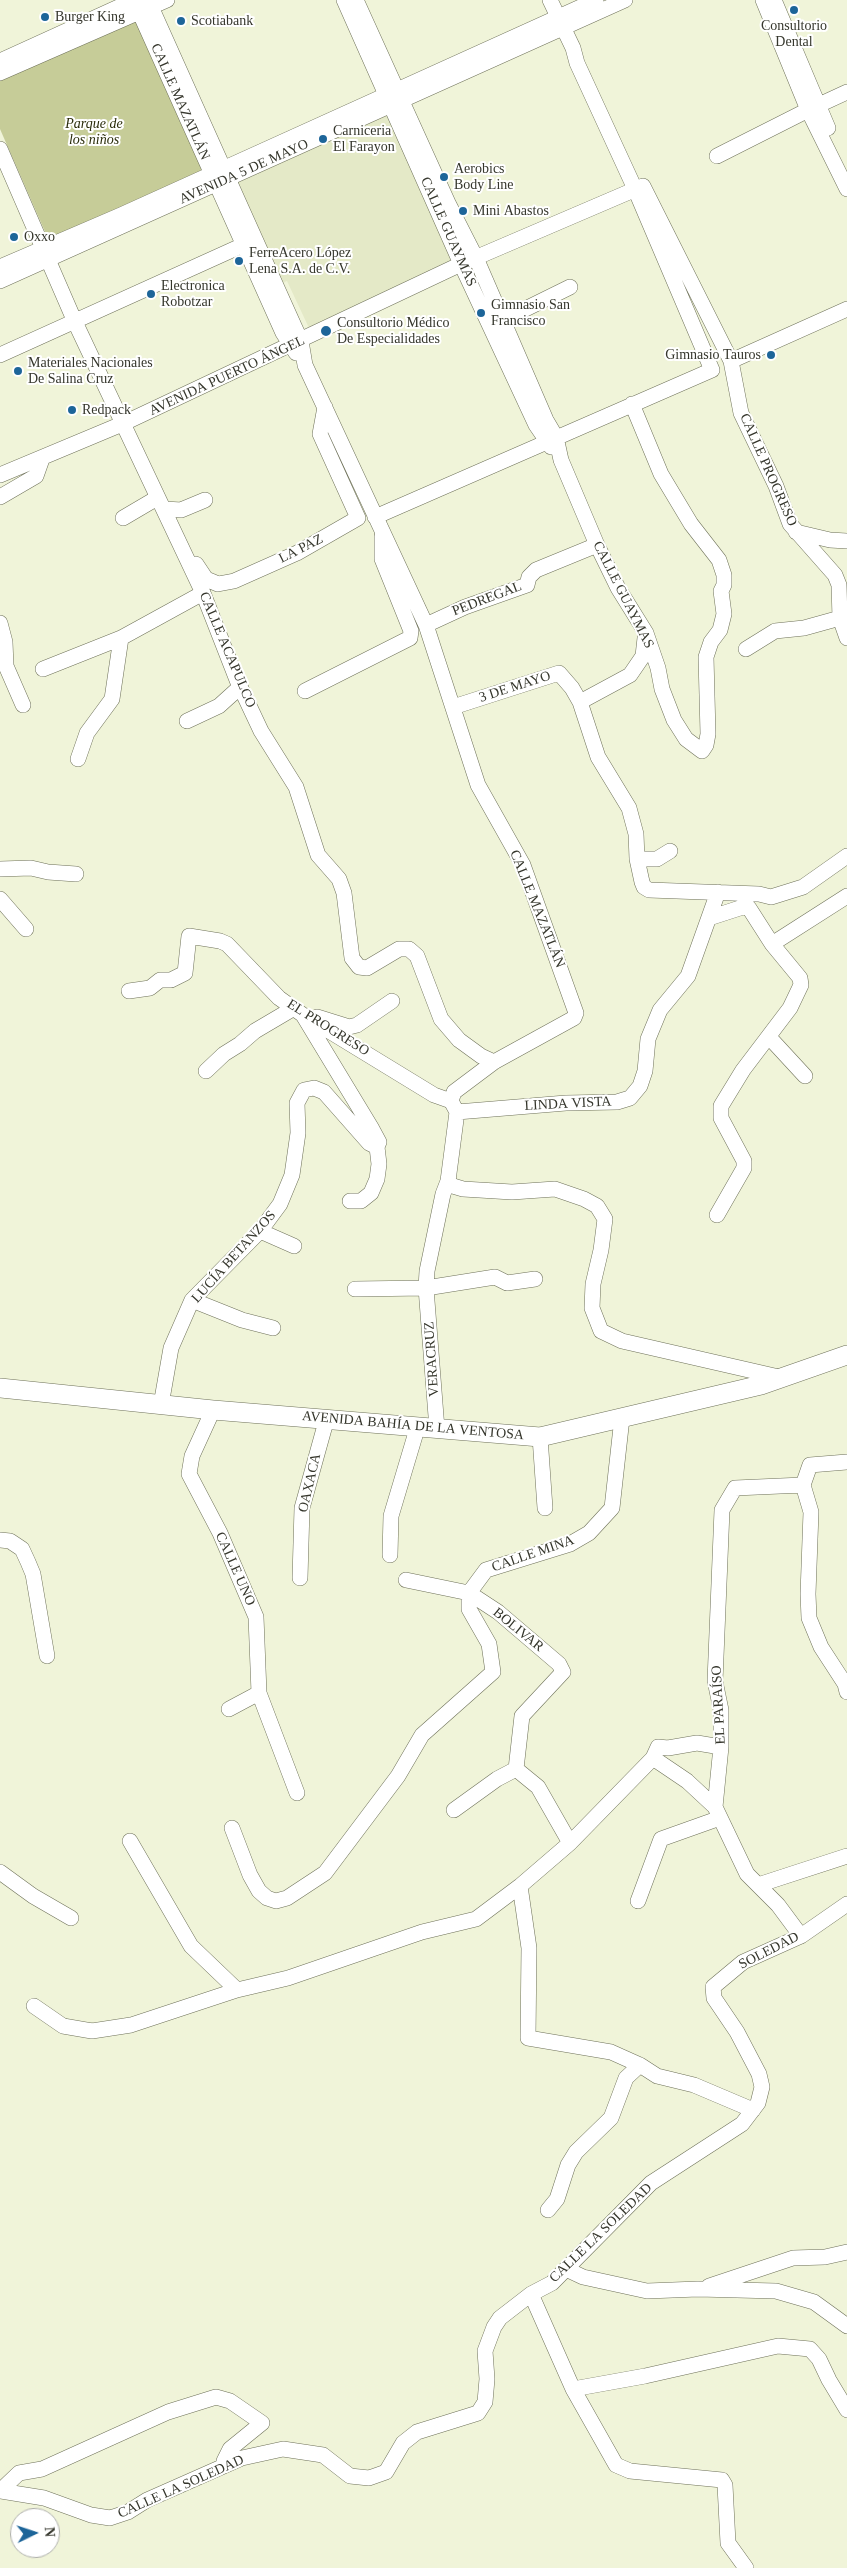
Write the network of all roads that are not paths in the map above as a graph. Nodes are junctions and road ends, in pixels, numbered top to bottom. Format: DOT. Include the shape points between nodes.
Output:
graph roads {
  1 [pos="167,0"];
  2 [pos="344,0"];
  3 [pos="356,0"];
  4 [pos="550,0"];
  5 [pos="596,0"];
  6 [pos="625,0"];
  7 [pos="763,0"];
  8 [pos="774,0"];
  9 [pos="141,4"];
  10 [pos="567,16"];
  11 [pos="0,61"];
  12 [pos="0,73"];
  13 [pos="847,92"];
  14 [pos="394,98"];
  15 [pos="813,107"];
  16 [pos="0,149"];
  17 [pos="717,156"];
  18 [pos="847,173"];
  19 [pos="220,176"];
  20 [pos="639,188"];
  21 [pos="847,189"];
  22 [pos="250,242"];
  23 [pos="46,255"];
  24 [pos="476,258"];
  25 [pos="461,264"];
  26 [pos="0,267"];
  27 [pos="0,281"];
  28 [pos="570,287"];
  29 [pos="847,309"];
  30 [pos="75,322"];
  31 [pos="496,323"];
  32 [pos="296,344"];
  33 [pos="0,355"];
  34 [pos="731,361"];
  35 [pos="632,404"];
  36 [pos="325,407"];
  37 [pos="122,424"];
  38 [pos="551,440"];
  39 [pos="42,459"];
  40 [pos="0,475"];
  41 [pos="0,497"];
  42 [pos="205,500"];
  43 [pos="161,504"];
  44 [pos="375,517"];
  45 [pos="123,518"];
  46 [pos="382,532"];
  47 [pos="796,532"];
  48 [pos="847,541"];
  49 [pos="597,545"];
  50 [pos="203,593"];
  51 [pos="840,618"];
  52 [pos="0,623"];
  53 [pos="426,625"];
  54 [pos="646,633"];
  55 [pos="847,636"];
  56 [pos="121,638"];
  57 [pos="746,649"];
  58 [pos="43,669"];
  59 [pos="240,686"];
  60 [pos="305,691"];
  61 [pos="580,702"];
  62 [pos="24,705"];
  63 [pos="453,707"];
  64 [pos="187,721"];
  65 [pos="78,759"];
  66 [pos="670,851"];
  67 [pos="847,856"];
  68 [pos="637,859"];
  69 [pos="0,869"];
  70 [pos="76,874"];
  71 [pos="718,892"];
  72 [pos="847,896"];
  73 [pos="0,899"];
  74 [pos="709,918"];
  75 [pos="26,930"];
  76 [pos="772,944"];
  77 [pos="129,991"];
  78 [pos="392,1002"];
  79 [pos="298,1012"];
  80 [pos="769,1037"];
  81 [pos="494,1062"];
  82 [pos="206,1071"];
  83 [pos="805,1076"];
  84 [pos="454,1106"];
  85 [pos="378,1147"];
  86 [pos="448,1180"];
  87 [pos="350,1201"];
  88 [pos="717,1215"];
  89 [pos="260,1231"];
  90 [pos="294,1246"];
  91 [pos="535,1279"];
  92 [pos="426,1288"];
  93 [pos="355,1289"];
  94 [pos="192,1300"];
  95 [pos="273,1328"];
  96 [pos="847,1355"];
  97 [pos="779,1377"];
  98 [pos="0,1388"];
  99 [pos="161,1405"];
  100 [pos="213,1410"];
  101 [pos="327,1418"];
  102 [pos="622,1418"];
  103 [pos="418,1429"];
  104 [pos="438,1429"];
  105 [pos="540,1437"];
  106 [pos="847,1462"];
  107 [pos="803,1485"];
  108 [pos="545,1508"];
  109 [pos="0,1540"];
  110 [pos="390,1555"];
  111 [pos="300,1578"];
  112 [pos="406,1580"];
  113 [pos="469,1594"];
  114 [pos="47,1656"];
  115 [pos="847,1692"];
  116 [pos="259,1693"];
  117 [pos="229,1709"];
  118 [pos="721,1746"];
  119 [pos="653,1758"];
  120 [pos="516,1769"];
  121 [pos="297,1792"];
  122 [pos="454,1810"];
  123 [pos="718,1812"];
  124 [pos="232,1828"];
  125 [pos="130,1841"];
  126 [pos="570,1843"];
  127 [pos="847,1856"];
  128 [pos="0,1872"];
  129 [pos="758,1885"];
  130 [pos="520,1886"];
  131 [pos="638,1901"];
  132 [pos="847,1904"];
  133 [pos="71,1918"];
  134 [pos="801,1936"];
  135 [pos="237,1990"];
  136 [pos="34,2006"];
  137 [pos="751,2061"];
  138 [pos="640,2065"];
  139 [pos="753,2110"];
  140 [pos="548,2210"];
  141 [pos="847,2252"];
  142 [pos="566,2269"];
  143 [pos="698,2289"];
  144 [pos="531,2294"];
  145 [pos="847,2326"];
  146 [pos="572,2389"];
  147 [pos="847,2410"];
  148 [pos="242,2458"];
  149 [pos="0,2491"];
  150 [pos="746,2568"];
  1 -- 9 [label="street"];
  2 -- 14 [label="street, CALLE GUAYMAS"];
  3 -- 14 [label="street, CALLE GUAYMAS"];
  4 -- 10 [label="street, CALLE PROGRESO"];
  5 -- 10 [label="street, AVENIDA 5 DE MAYO"];
  6 -- 10 [label="street, AVENIDA 5 DE MAYO"];
  7 -- 15 [label="street"];
  8 -- 15 [label="street"];
  9 -- 11 [label="street"];
  9 -- 12 [label="street"];
  9 -- 19 [label="street, CALLE MAZATLÁN"];
  10 -- 14 [label="street, AVENIDA 5 DE MAYO"];
  10 -- 20 [label="street, CALLE PROGRESO" via="577,63"];
  13 -- 15 [label="street"];
  14 -- 19 [label="street, AVENIDA 5 DE MAYO"];
  14 -- 24 [label="street, CALLE GUAYMAS"];
  14 -- 25 [label="street, CALLE GUAYMAS"];
  15 -- 17 [label="street"];
  15 -- 18 [label="street"];
  15 -- 21 [label="street"];
  16 -- 23 [label="street, CALLE ACAPULCO"];
  19 -- 22 [label="street, CALLE MAZATLÁN"];
  19 -- 23 [label="street, AVENIDA 5 DE MAYO"];
  20 -- 24 [label="street, AVENIDA PUERTO ÁNGEL"];
  20 -- 34 [label="street, CALLE PROGRESO"];
  20 -- 35 [label="street, CALLE PROGRESO" via="712,370"];
  22 -- 30 [label="street"];
  22 -- 32 [label="street, CALLE MAZATLÁN"];
  23 -- 26 [label="street, AVENIDA 5 DE MAYO"];
  23 -- 27 [label="street, AVENIDA 5 DE MAYO"];
  23 -- 30 [label="street, CALLE ACAPULCO"];
  24 -- 25 [label="street, AVENIDA PUERTO ÁNGEL"];
  24 -- 31 [label="street, CALLE GUAYMAS"];
  25 -- 31 [label="street, CALLE GUAYMAS"];
  25 -- 32 [label="street, AVENIDA PUERTO ÁNGEL"];
  28 -- 31 [label="street"];
  29 -- 34 [label="street"];
  30 -- 33 [label="street"];
  30 -- 37 [label="street, CALLE ACAPULCO"];
  31 -- 38 [label="street, CALLE GUAYMAS" via="536,425"];
  32 -- 36 [label="street, CALLE MAZATLÁN"];
  32 -- 37 [label="street, AVENIDA PUERTO ÁNGEL"];
  34 -- 47 [label="street, CALLE PROGRESO" via="741,413"];
  35 -- 38 [label="street"];
  35 -- 54 [label="street, CALLE GUAYMAS" via="661,474 690,524 719,560 724,585 721,591 724,614 706,657 708,734 702,751 686,739 674,720"];
  36 -- 43 [label="street, LA PAZ" via="320,434 358,518 297,553 234,581 218,584 206,579 199,570 181,530"];
  36 -- 44 [label="street, CALLE MAZATLÁN"];
  37 -- 39 [label="street, AVENIDA PUERTO ÁNGEL"];
  37 -- 43 [label="street, CALLE ACAPULCO"];
  38 -- 44 [label="street"];
  38 -- 49 [label="street, CALLE GUAYMAS"];
  39 -- 40 [label="street, AVENIDA PUERTO ÁNGEL"];
  39 -- 41 [label="street" via="36,476"];
  42 -- 43 [label="street" via="181,510"];
  43 -- 45 [label="street"];
  43 -- 50 [label="street, CALLE ACAPULCO"];
  44 -- 46 [label="street, CALLE MAZATLÁN"];
  46 -- 53 [label="street, CALLE MAZATLÁN"];
  46 -- 60 [label="street, CALLE MAZATLÁN" via="382,559 411,631 410,638"];
  47 -- 48 [label="street"];
  47 -- 51 [label="street, CALLE PROGRESO" via="835,576 839,585"];
  49 -- 53 [label="street, PEDREGAL" via="536,570 527,585"];
  49 -- 54 [label="street, CALLE GUAYMAS" via="618,588"];
  50 -- 56 [label="street"];
  50 -- 59 [label="street, CALLE ACAPULCO"];
  51 -- 55 [label="street, CALLE PROGRESO"];
  51 -- 57 [label="street" via="775,632"];
  52 -- 62 [label="street" via="6,666"];
  53 -- 63 [label="street, CALLE MAZATLÁN"];
  54 -- 61 [label="street" via="643,656 630,675"];
  56 -- 58 [label="street"];
  56 -- 65 [label="street" via="112,699 87,733"];
  59 -- 64 [label="street" via="219,706"];
  59 -- 81 [label="street, CALLE ACAPULCO" via="261,731 296,787 318,856 338,879 344,892 352,958 359,967 367,968 399,949 409,949 417,956 440,1019 459,1040"];
  61 -- 63 [label="street, 3 DE MAYO" via="560,673"];
  61 -- 68 [label="street" via="598,757 629,808 636,834"];
  63 -- 81 [label="street, CALLE MAZATLÁN" via="478,785 523,865 576,1013 574,1018"];
  66 -- 68 [label="street" via="657,858"];
  67 -- 71 [label="street" via="790,892 771,897"];
  68 -- 71 [label="street" via="644,887 649,890"];
  69 -- 70 [label="street" via="31,868"];
  71 -- 74 [label="street, LINDA VISTA"];
  72 -- 76 [label="street"];
  73 -- 75 [label="street"];
  74 -- 76 [label="street" via="749,908"];
  74 -- 84 [label="street, LINDA VISTA" via="684,983 660,1010 648,1040 640,1086 630,1098 617,1102"];
  76 -- 80 [label="street" via="800,978 801,985 790,1008"];
  77 -- 79 [label="street, EL PROGRESO" via="150,988 160,980 171,980 185,973 188,936 227,944 279,998"];
  78 -- 79 [label="street" via="349,1027"];
  79 -- 82 [label="street" via="255,1031"];
  79 -- 84 [label="street, EL PROGRESO"];
  79 -- 85 [label="street" via="372,1129"];
  80 -- 83 [label="street"];
  80 -- 88 [label="street" via="721,1106 721,1118 744,1161 744,1168"];
  81 -- 84 [label="street, CALLE MAZATLÁN" via="454,1092"];
  84 -- 86 [label="street"];
  85 -- 87 [label="street" via="379,1164 371,1193 361,1201"];
  85 -- 89 [label="street, LUCÍA BETANZOS" via="369,1143 324,1092 314,1088 304,1090 297,1103 298,1134 292,1175 280,1204"];
  86 -- 92 [label="street"];
  86 -- 97 [label="street" via="453,1186 463,1189 512,1192 555,1189 597,1206 605,1219 592,1308 601,1331 622,1341"];
  89 -- 90 [label="street"];
  89 -- 94 [label="street, LUCÍA BETANZOS"];
  91 -- 92 [label="street" via="508,1283 495,1278"];
  92 -- 93 [label="street"];
  92 -- 104 [label="street, VERACRUZ"];
  94 -- 95 [label="street" via="242,1320"];
  94 -- 99 [label="street, LUCÍA BETANZOS" via="171,1348"];
  96 -- 97 [label="main road, AVENIDA BAHÍA DE LA VENTOSA"];
  97 -- 102 [label="main road, AVENIDA BAHÍA DE LA VENTOSA" via="761,1385"];
  98 -- 99 [label="main road, AVENIDA BAHÍA DE LA VENTOSA"];
  99 -- 100 [label="main road, AVENIDA BAHÍA DE LA VENTOSA"];
  100 -- 101 [label="main road, AVENIDA BAHÍA DE LA VENTOSA"];
  100 -- 116 [label="street, CALLE UNO" via="192,1456 189,1474 220,1533 256,1617"];
  101 -- 103 [label="main road, AVENIDA BAHÍA DE LA VENTOSA"];
  101 -- 111 [label="street, OAXACA" via="302,1508"];
  102 -- 105 [label="main road, AVENIDA BAHÍA DE LA VENTOSA"];
  102 -- 113 [label="street, CALLE MINA" via="612,1508 603,1520 570,1544 486,1570"];
  103 -- 104 [label="main road, AVENIDA BAHÍA DE LA VENTOSA"];
  103 -- 110 [label="street" via="391,1516"];
  104 -- 105 [label="main road, AVENIDA BAHÍA DE LA VENTOSA"];
  105 -- 108 [label="street"];
  106 -- 107 [label="street" via="810,1465"];
  107 -- 115 [label="street" via="811,1512 809,1618 821,1647"];
  107 -- 118 [label="street, EL PARAÍSO" via="735,1488 722,1510 715,1681 721,1710"];
  109 -- 114 [label="street" via="10,1541 22,1549 33,1574"];
  112 -- 113 [label="street"];
  113 -- 120 [label="street, BOLIVAR" via="498,1612 559,1664 563,1672 522,1716"];
  113 -- 124 [label="street" via="469,1609 489,1644 493,1672 422,1735 398,1776 325,1873 287,1898 276,1901 268,1898 259,1891 250,1875"];
  116 -- 117 [label="street"];
  116 -- 121 [label="street, CALLE UNO"];
  118 -- 119 [label="street" via="658,1746"];
  118 -- 123 [label="street, EL PARAÍSO"];
  119 -- 123 [label="street" via="687,1781"];
  119 -- 126 [label="street"];
  120 -- 122 [label="street"];
  120 -- 126 [label="street" via="538,1787"];
  123 -- 129 [label="street" via="747,1874"];
  123 -- 131 [label="street" via="662,1839"];
  125 -- 135 [label="street" via="191,1946"];
  126 -- 130 [label="street"];
  127 -- 129 [label="street"];
  128 -- 133 [label="street"];
  129 -- 134 [label="street"];
  130 -- 135 [label="street" via="476,1919 422,1932 288,1978"];
  130 -- 138 [label="street" via="528,1948 528,2038 611,2052"];
  132 -- 134 [label="street, SOLEDAD"];
  134 -- 137 [label="street, SOLEDAD" via="743,1962 712,1987 714,1998 737,2032"];
  135 -- 136 [label="street" via="131,2025 92,2031 63,2026"];
  137 -- 139 [label="street, CALLE LA SOLEDAD" via="762,2087"];
  138 -- 139 [label="street" via="657,2076 694,2085"];
  138 -- 140 [label="street" via="626,2078 611,2118 576,2152 568,2165 557,2199"];
  139 -- 142 [label="street, CALLE LA SOLEDAD" via="742,2124 651,2183"];
  141 -- 143 [label="street" via="825,2257 793,2258"];
  142 -- 143 [label="street" via="583,2277 647,2291"];
  142 -- 144 [label="street, CALLE LA SOLEDAD" via="552,2283"];
  143 -- 145 [label="street" via="776,2291 814,2302"];
  144 -- 146 [label="street"];
  144 -- 148 [label="street, CALLE LA SOLEDAD" via="500,2318 494,2327 485,2351 485,2402 478,2413 417,2432 403,2443 386,2472 369,2478 350,2476 323,2456 283,2448"];
  146 -- 147 [label="street" via="778,2346 810,2350 819,2359"];
  146 -- 150 [label="street" via="616,2465 630,2471 722,2480 725,2485 728,2543"];
  148 -- 149 [label="street, CALLE LA SOLEDAD" via="110,2518 91,2515 44,2498"];
  148 -- 149 [label="street" via="224,2461 230,2449 262,2423 230,2401 216,2397 168,2412 42,2469 19,2473"];
}
